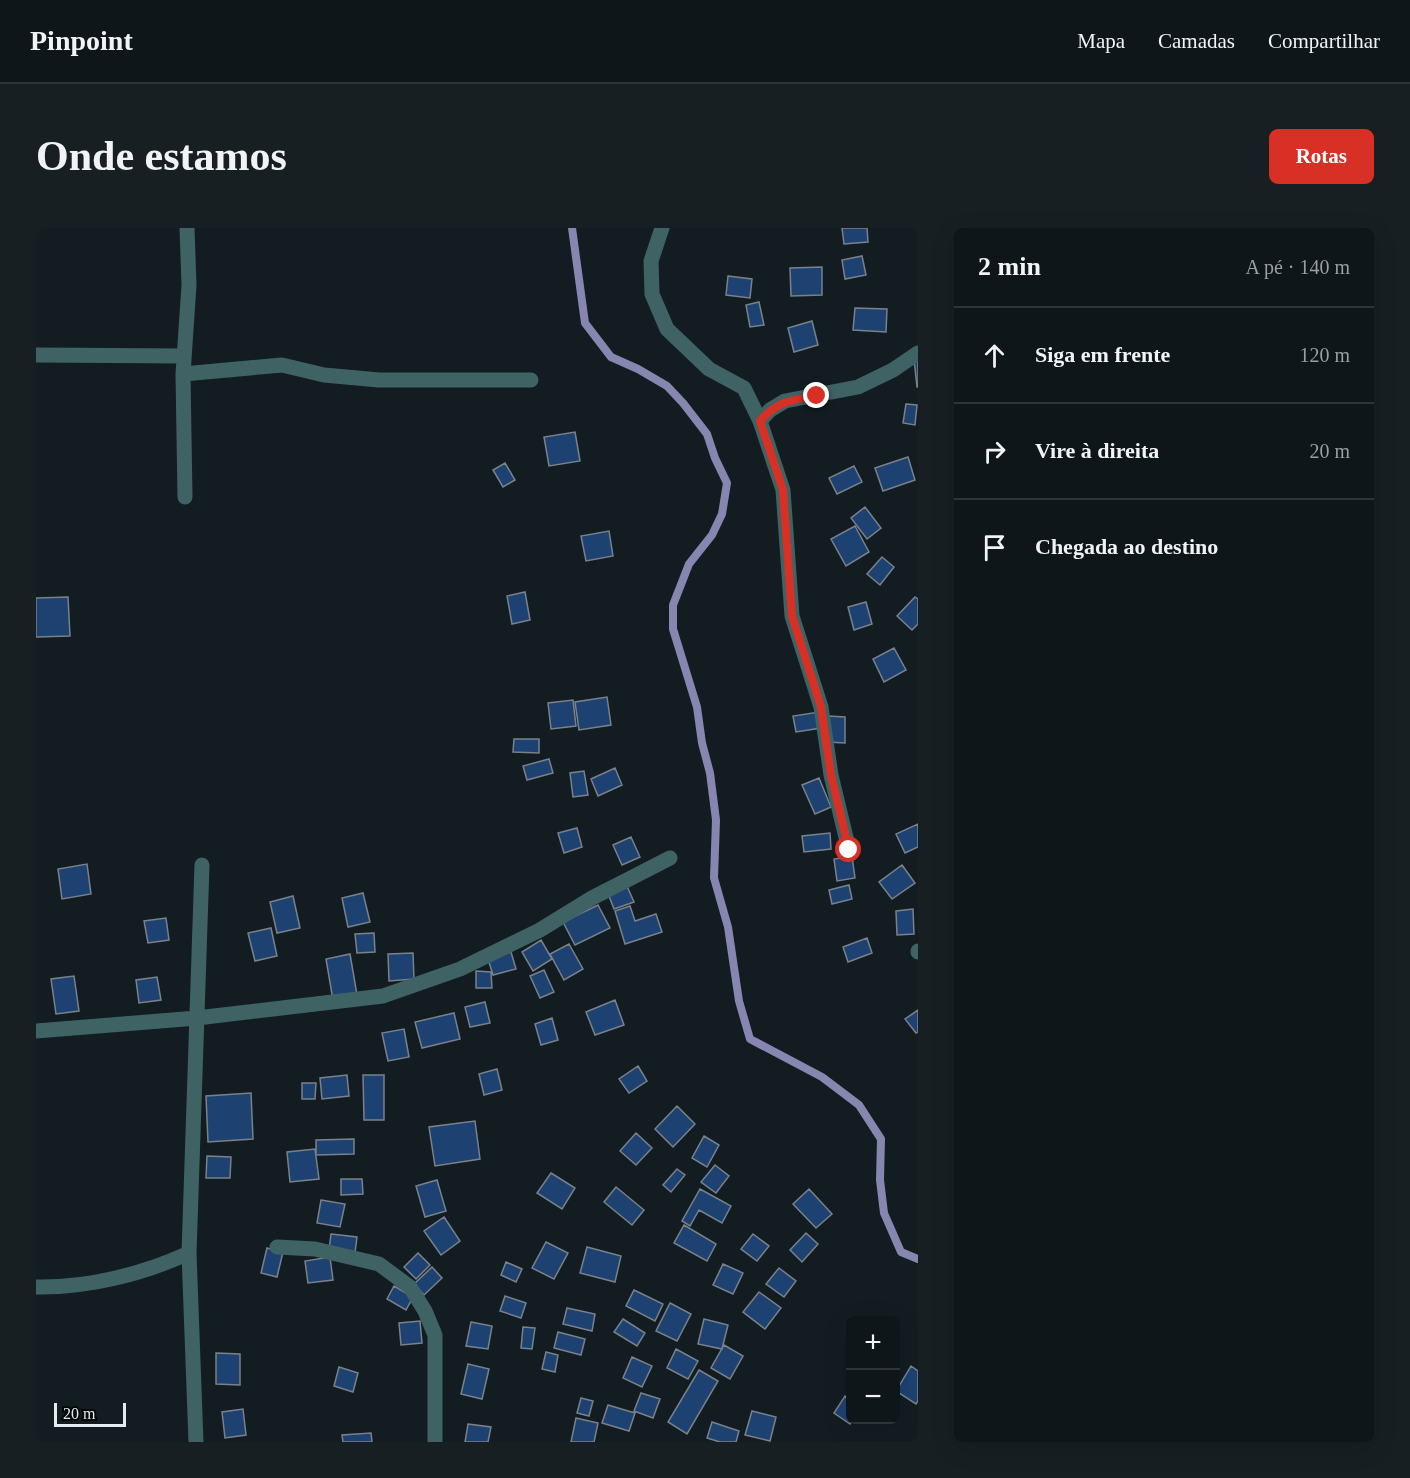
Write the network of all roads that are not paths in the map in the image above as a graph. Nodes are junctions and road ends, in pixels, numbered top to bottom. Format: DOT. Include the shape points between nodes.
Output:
graph roads {
  1 [pos="187,228"];
  2 [pos="662,228"];
  3 [pos="918,353"];
  4 [pos="36,355"];
  5 [pos="184,356"];
  6 [pos="183,374"];
  7 [pos="531,380"];
  8 [pos="760,421"];
  9 [pos="185,497"];
  10 [pos="849,850"];
  11 [pos="670,858"];
  12 [pos="202,865"];
  13 [pos="197,1018"];
  14 [pos="36,1031"];
  15 [pos="277,1246"];
  16 [pos="189,1253"];
  17 [pos="36,1287"];
  18 [pos="196,1442"];
  19 [pos="435,1442"];
  1 -- 5 [label="street" via="189,285"];
  2 -- 8 [label="street" via="651,261 652,294 667,329 709,369 744,388"];
  3 -- 8 [label="street" via="858,387 784,402"];
  4 -- 5 [label="street"];
  5 -- 6 [label="street"];
  6 -- 7 [label="street" via="282,365 324,375 379,380"];
  6 -- 9 [label="street"];
  8 -- 10 [label="street" via="783,490 792,616 821,707 831,775"];
  11 -- 13 [label="street" via="510,945 460,969 383,996"];
  12 -- 13 [label="street"];
  13 -- 14 [label="street"];
  13 -- 16 [label="street"];
  15 -- 19 [label="street" via="315,1249 379,1264 410,1287 435,1335"];
  16 -- 17 [label="street" via="160,1266 123,1275 60,1287"];
  16 -- 18 [label="street"];
}
